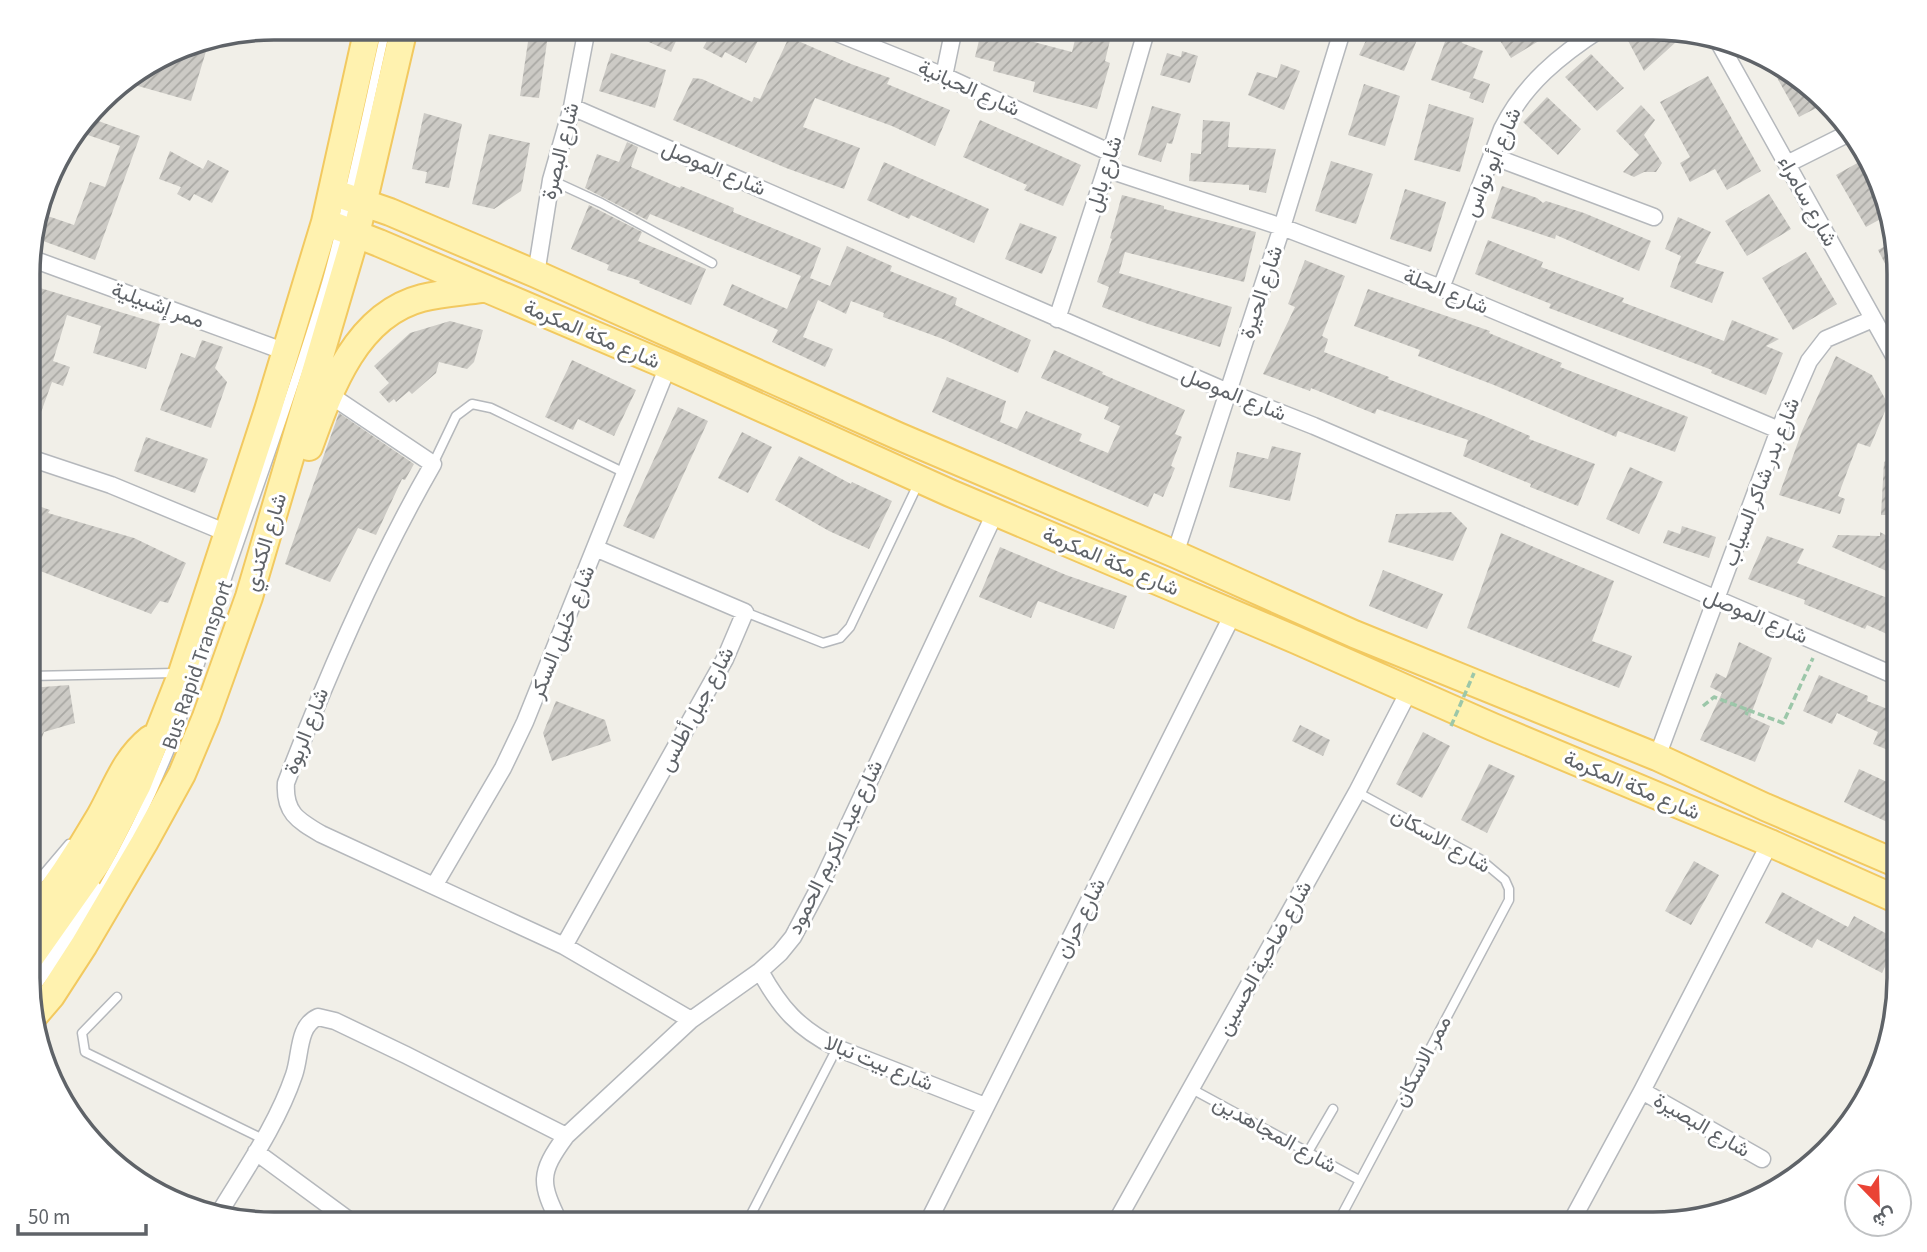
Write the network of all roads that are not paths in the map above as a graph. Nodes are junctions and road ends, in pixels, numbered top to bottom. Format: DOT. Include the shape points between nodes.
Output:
graph roads {
  1 [pos="1143,40"];
  2 [pos="1339,40"];
  3 [pos="1585,40"];
  4 [pos="366,41"];
  5 [pos="375,41"];
  6 [pos="383,41"];
  7 [pos="400,41"];
  8 [pos="585,41"];
  9 [pos="856,41"];
  10 [pos="951,41"];
  11 [pos="1725,52"];
  12 [pos="944,76"];
  13 [pos="572,107"];
  14 [pos="1841,137"];
  15 [pos="1111,153"];
  16 [pos="1492,156"];
  17 [pos="1787,164"];
  18 [pos="1106,169"];
  19 [pos="551,180"];
  20 [pos="346,197"];
  21 [pos="1654,217"];
  22 [pos="339,227"];
  23 [pos="1282,227"];
  24 [pos="41,262"];
  25 [pos="712,263"];
  26 [pos="536,274"];
  27 [pos="1441,288"];
  28 [pos="484,289"];
  29 [pos="1057,318"];
  30 [pos="1873,319"];
  31 [pos="1886,341"];
  32 [pos="286,352"];
  33 [pos="668,366"];
  34 [pos="1228,392"];
  35 [pos="330,395"];
  36 [pos="1779,430"];
  37 [pos="40,461"];
  38 [pos="433,464"];
  39 [pos="625,473"];
  40 [pos="920,480"];
  41 [pos="996,511"];
  42 [pos="270,527"];
  43 [pos="227,533"];
  44 [pos="595,548"];
  45 [pos="1175,554"];
  46 [pos="1716,599"];
  47 [pos="745,612"];
  48 [pos="1233,614"];
  49 [pos="1886,671"];
  50 [pos="182,673"];
  51 [pos="40,676"];
  52 [pos="1409,691"];
  53 [pos="159,731"];
  54 [pos="1657,757"];
  55 [pos="1357,792"];
  56 [pos="1770,843"];
  57 [pos="69,844"];
  58 [pos="1886,858"];
  59 [pos="40,878"];
  60 [pos="433,886"];
  61 [pos="1886,894"];
  62 [pos="1509,900"];
  63 [pos="40,906"];
  64 [pos="40,944"];
  65 [pos="564,947"];
  66 [pos="760,971"];
  67 [pos="41,985"];
  68 [pos="41,988"];
  69 [pos="117,997"];
  70 [pos="691,1020"];
  71 [pos="837,1048"];
  72 [pos="1190,1088"];
  73 [pos="1642,1091"];
  74 [pos="985,1106"];
  75 [pos="1332,1110"];
  76 [pos="566,1136"];
  77 [pos="260,1146"];
  78 [pos="1308,1152"];
  79 [pos="1762,1159"];
  80 [pos="1359,1180"];
  81 [pos="224,1206"];
  82 [pos="1122,1211"];
  83 [pos="1343,1211"];
  84 [pos="1577,1211"];
  85 [pos="340,1212"];
  86 [pos="555,1212"];
  87 [pos="752,1212"];
  88 [pos="933,1212"];
  1 -- 15 [label="street, شارع بابل"];
  2 -- 23 [label="street, شارع الحيرة"];
  3 -- 16 [label="street, شارع أبو نواس" via="1556,60 1525,92"];
  4 -- 20 [label="main road, شارع الكندي"];
  5 -- 20 [label="lane"];
  6 -- 20 [label="lane"];
  7 -- 20 [label="main road, شارع الكندي"];
  8 -- 13 [label="street, شارع البصرة"];
  9 -- 12 [label="street, شارع الحبانية"];
  10 -- 12 [label="street"];
  11 -- 17 [label="street, شارع سامراء"];
  12 -- 15 [label="street, شارع الحبانية"];
  13 -- 19 [label="street, شارع البصرة"];
  13 -- 29 [label="street, شارع الموصل"];
  14 -- 17 [label="street"];
  15 -- 18 [label="street, شارع بابل"];
  16 -- 21 [label="street"];
  16 -- 27 [label="street, شارع أبو نواس"];
  17 -- 30 [label="street, شارع سامراء"];
  18 -- 23 [label="street, شارع الحلة"];
  18 -- 29 [label="street, شارع بابل"];
  19 -- 25 [label="lane"];
  19 -- 26 [label="street, شارع البصرة"];
  20 -- 22 [label="main road, شارع الكندي"];
  20 -- 26 [label="main road, شارع مكة المكرمة"];
  22 -- 28 [label="main road, شارع مكة المكرمة"];
  22 -- 32 [label="main road, شارع الكندي"];
  22 -- 42 [label="main road, شارع الكندي"];
  22 -- 67 [label="lane, Bus Rapid Transport" via="173,726 133,818"];
  23 -- 27 [label="street, شارع الحلة"];
  23 -- 34 [label="street, شارع الحيرة"];
  24 -- 32 [label="street, ممر إشبيلية"];
  26 -- 45 [label="main road, شارع مكة المكرمة"];
  27 -- 36 [label="street, شارع الحلة"];
  28 -- 33 [label="main road, شارع مكة المكرمة"];
  28 -- 35 [label="main road" via="420,298 391,312 364,334"];
  29 -- 34 [label="street, شارع الموصل"];
  30 -- 31 [label="street, شارع سامراء"];
  30 -- 36 [label="street, شارع بدر شاكر السياب" via="1836,334 1817,348"];
  32 -- 43 [label="main road, شارع الكندي"];
  33 -- 39 [label="street, شارع خليل السكر"];
  33 -- 40 [label="main road, شارع مكة المكرمة"];
  34 -- 45 [label="street, شارع الحيرة"];
  34 -- 46 [label="street, شارع الموصل"];
  35 -- 38 [label="street"];
  35 -- 42 [label="main road"];
  36 -- 46 [label="street, شارع بدر شاكر السياب"];
  37 -- 43 [label="street"];
  38 -- 39 [label="lane, شارع الربوة" via="456,416 472,404 491,408"];
  38 -- 60 [label="street, شارع الربوة" via="397,526 324,684 286,783 285,799 302,823"];
  39 -- 44 [label="street, شارع خليل السكر"];
  40 -- 41 [label="main road, شارع مكة المكرمة"];
  40 -- 47 [label="lane" via="850,627 840,638 822,643"];
  41 -- 48 [label="main road, شارع مكة المكرمة"];
  41 -- 66 [label="street, شارع عبد الكريم الحمود" via="820,886 793,937"];
  42 -- 68 [label="main road, شارع الكندي" via="206,718 182,774 91,933"];
  43 -- 50 [label="main road, شارع الكندي"];
  44 -- 47 [label="street"];
  44 -- 60 [label="street, شارع خليل السكر" via="503,768"];
  45 -- 54 [label="main road, شارع مكة المكرمة" via="1354,634"];
  46 -- 49 [label="street, شارع الموصل"];
  46 -- 54 [label="street, شارع بدر شاكر السياب"];
  47 -- 65 [label="street, شارع جبل أطلس" via="725,659"];
  48 -- 52 [label="main road, شارع مكة المكرمة"];
  48 -- 74 [label="street, شارع حران"];
  50 -- 51 [label="lane"];
  50 -- 53 [label="main road, شارع الكندي"];
  52 -- 55 [label="street, شارع ضاحية الحسين"];
  52 -- 56 [label="main road, شارع مكة المكرمة"];
  53 -- 63 [label="main road" via="136,751 120,774 102,813"];
  53 -- 64 [label="main road, شارع الكندي" via="99,860"];
  54 -- 58 [label="main road, شارع مكة المكرمة"];
  55 -- 62 [label="lane, شارع الاسكان" via="1480,859 1505,880"];
  55 -- 72 [label="street, شارع ضاحية الحسين"];
  56 -- 61 [label="main road, شارع مكة المكرمة"];
  56 -- 73 [label="street"];
  57 -- 59 [label="lane"];
  60 -- 65 [label="street, شارع الربوة"];
  62 -- 80 [label="lane, ممر الاسكان"];
  65 -- 70 [label="street, شارع الربوة"];
  66 -- 70 [label="street, شارع عبد الكريم الحمود"];
  66 -- 71 [label="street, شارع بيت نبالا" via="785,1011 814,1036"];
  69 -- 77 [label="lane" via="82,1033 85,1052"];
  70 -- 76 [label="street, شارع عبد الكريم الحمود"];
  71 -- 74 [label="street, شارع بيت نبالا"];
  71 -- 87 [label="lane"];
  72 -- 78 [label="lane, شارع المجاهدين"];
  72 -- 82 [label="street, شارع ضاحية الحسين"];
  73 -- 79 [label="street, شارع البصيرة"];
  73 -- 84 [label="street"];
  74 -- 88 [label="street, شارع حران"];
  75 -- 78 [label="lane"];
  76 -- 77 [label="street" via="373,1039 318,1017 303,1032 295,1073"];
  76 -- 86 [label="street, شارع عبد الكريم الحمود" via="545,1170 544,1186"];
  77 -- 81 [label="street"];
  77 -- 85 [label="street"];
  78 -- 80 [label="lane, شارع المجاهدين"];
  80 -- 83 [label="lane, ممر الاسكان"];
}
